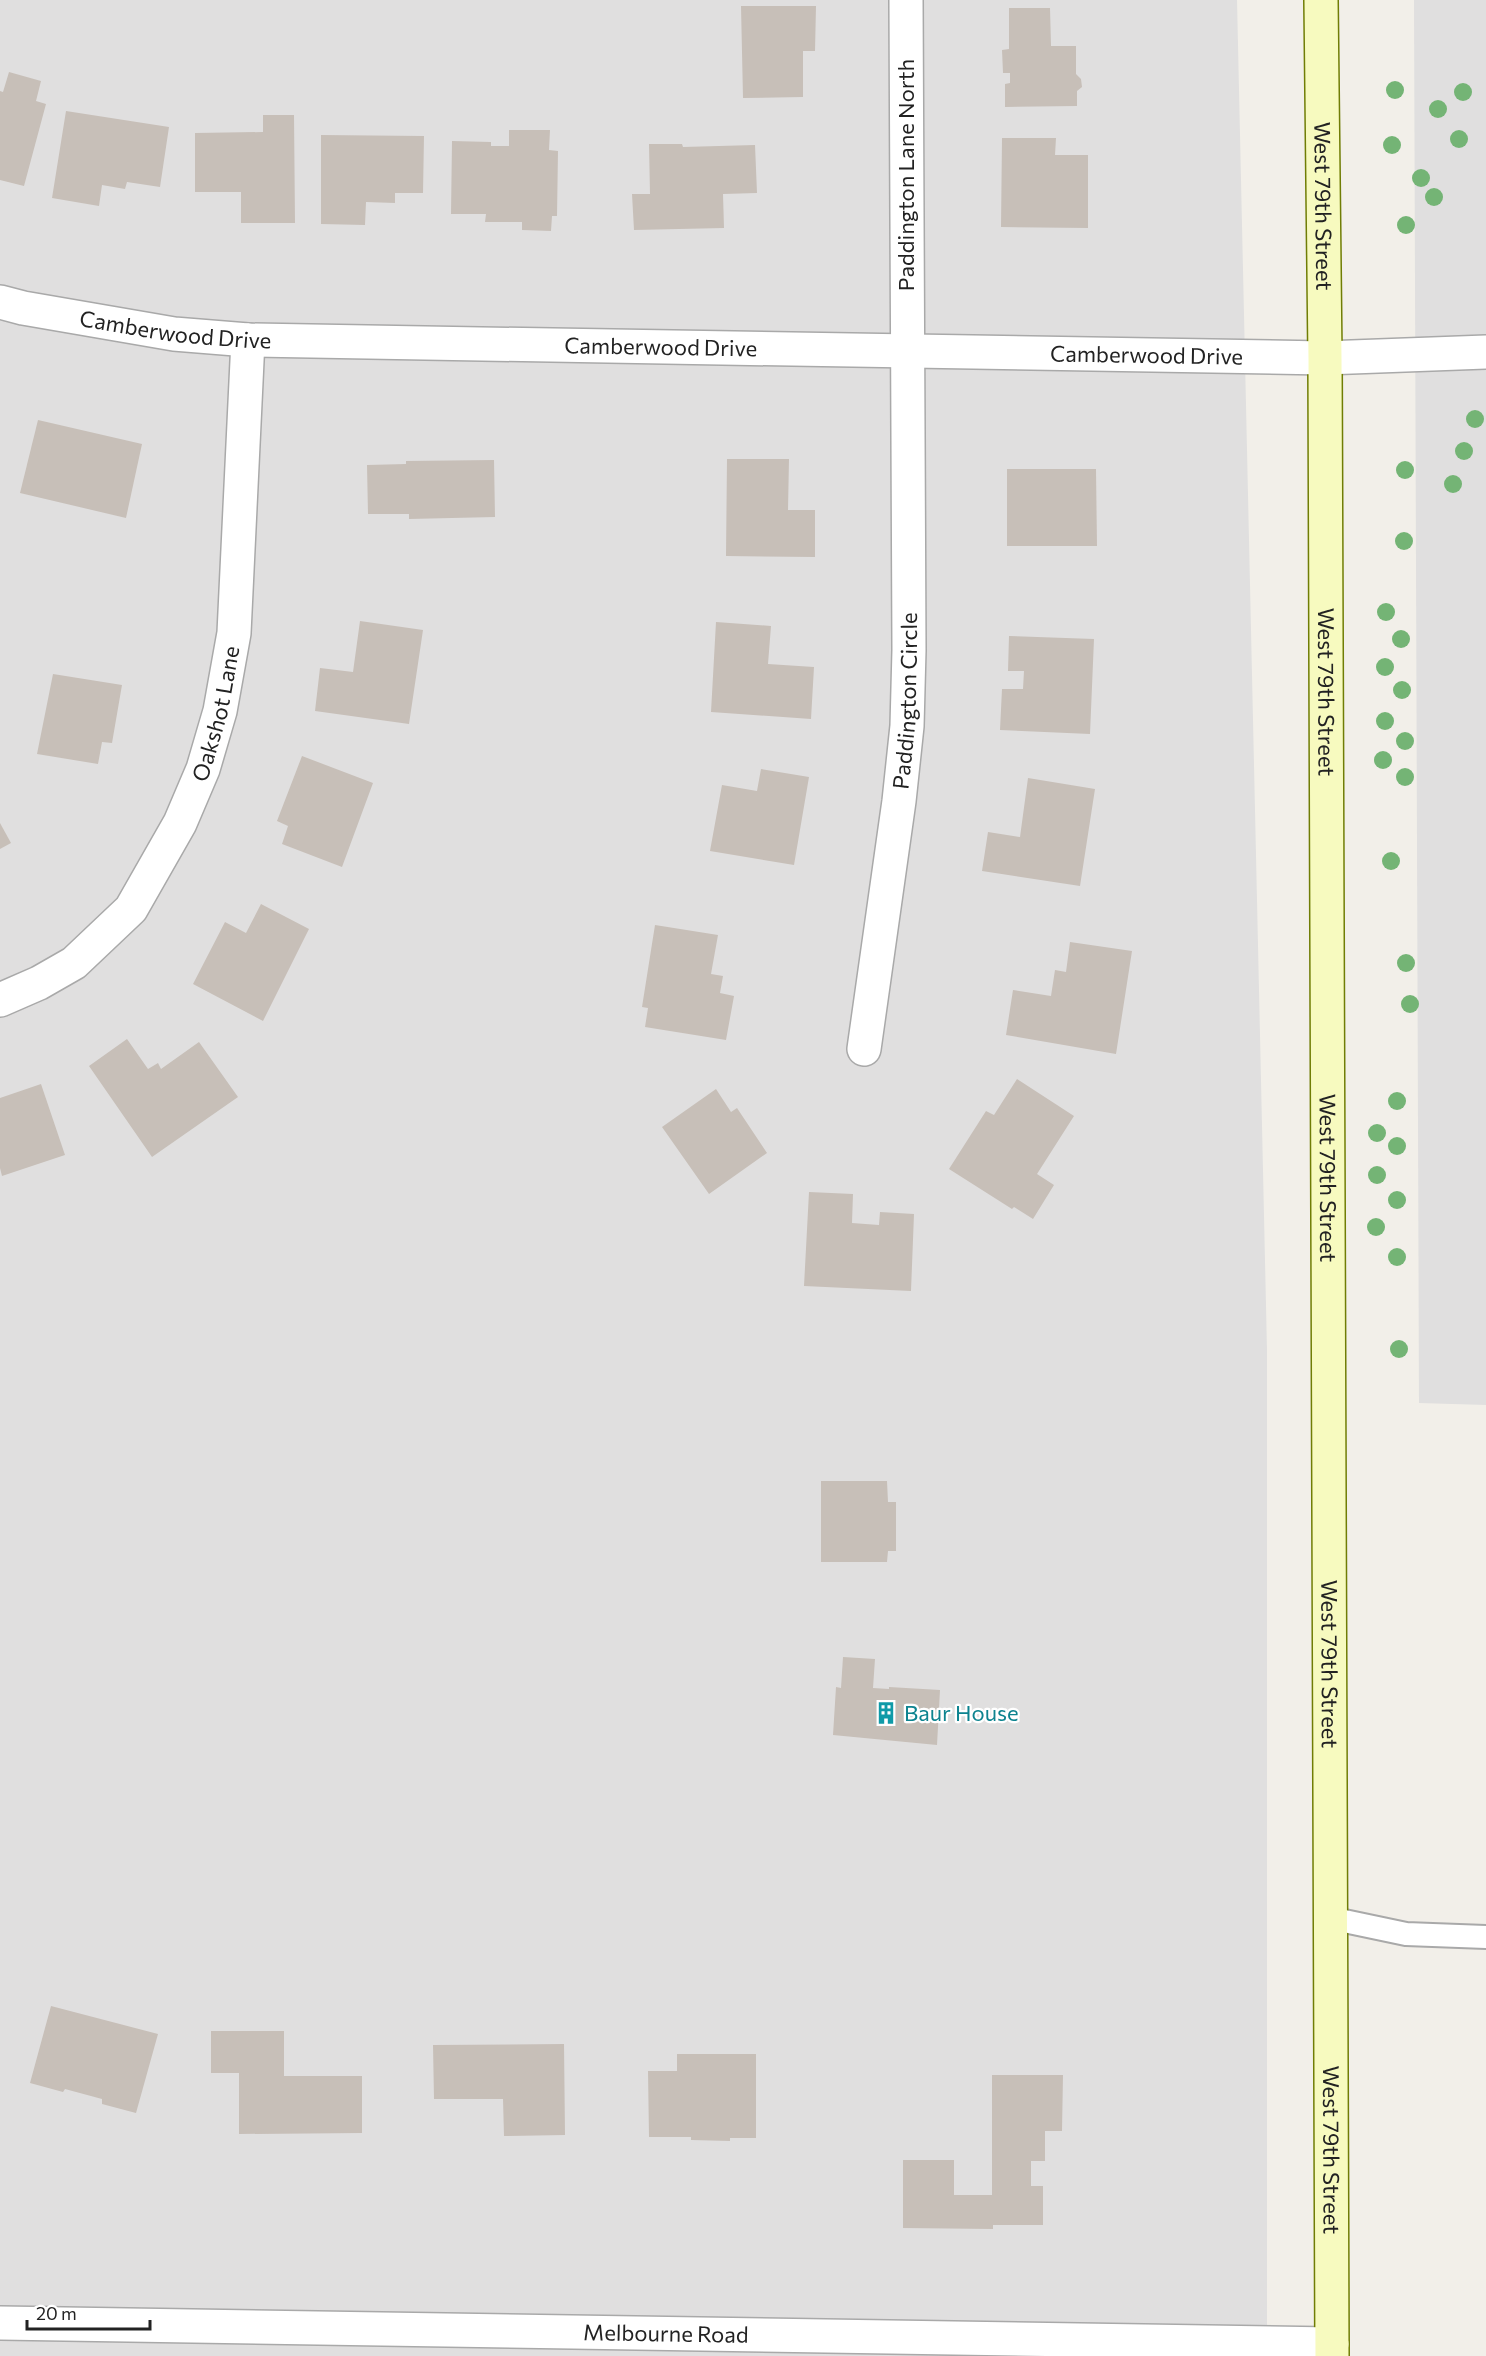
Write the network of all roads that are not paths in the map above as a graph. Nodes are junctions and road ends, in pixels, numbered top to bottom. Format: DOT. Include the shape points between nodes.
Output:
graph roads {
  1 [pos="906,0"];
  2 [pos="1321,0"];
  3 [pos="0,302"];
  4 [pos="248,340"];
  5 [pos="907,351"];
  6 [pos="1486,352"];
  7 [pos="1325,358"];
  8 [pos="0,1000"];
  9 [pos="864,1049"];
  10 [pos="1330,1918"];
  11 [pos="1486,1937"];
  12 [pos="0,2323"];
  13 [pos="1332,2350"];
  1 -- 5 [label="street, Paddington Lane North"];
  2 -- 7 [label="main road, West 79th Street"];
  3 -- 4 [label="street, Camberwood Drive" via="174,334"];
  4 -- 5 [label="street, Camberwood Drive"];
  4 -- 8 [label="street, Oakshot Lane" via="234,633 220,711 203,769 170,841 131,909 74,963"];
  5 -- 7 [label="street, Camberwood Drive"];
  5 -- 9 [label="street, Paddington Circle" via="907,726"];
  6 -- 7 [label="street, Camberwood Drive"];
  7 -- 10 [label="main road, West 79th Street"];
  10 -- 11 [label="lane" via="1406,1934"];
  10 -- 13 [label="main road, West 79th Street"];
  12 -- 13 [label="street, Melbourne Road"];
}
